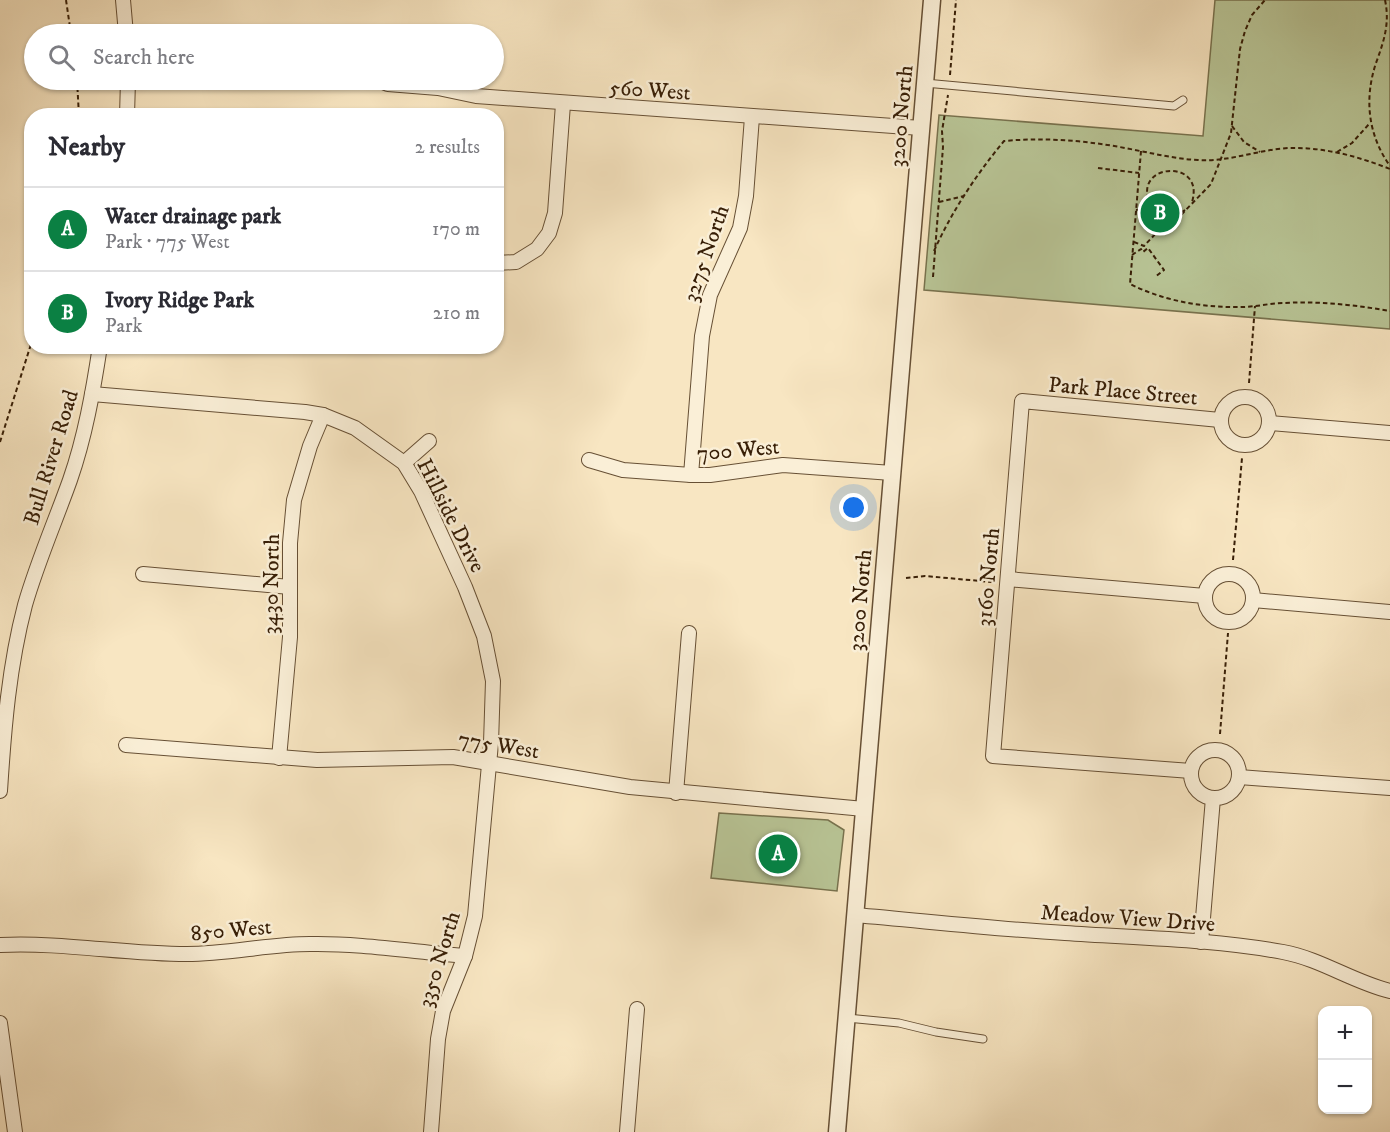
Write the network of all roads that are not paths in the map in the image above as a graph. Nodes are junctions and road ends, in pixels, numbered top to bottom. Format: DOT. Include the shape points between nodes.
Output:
graph roads {
  1 [pos="123,0"];
  2 [pos="932,0"];
  3 [pos="125,24"];
  4 [pos="925,83"];
  5 [pos="128,90"];
  6 [pos="448,90"];
  7 [pos="1183,100"];
  8 [pos="563,104"];
  9 [pos="127,108"];
  10 [pos="752,117"];
  11 [pos="921,128"];
  12 [pos="504,263"];
  13 [pos="99,354"];
  14 [pos="92,394"];
  15 [pos="1022,401"];
  16 [pos="323,415"];
  17 [pos="1220,420"];
  18 [pos="1269,423"];
  19 [pos="1390,433"];
  20 [pos="429,441"];
  21 [pos="589,460"];
  22 [pos="404,463"];
  23 [pos="892,473"];
  24 [pos="691,475"];
  25 [pos="144,574"];
  26 [pos="1008,579"];
  27 [pos="291,587"];
  28 [pos="1205,596"];
  29 [pos="1253,600"];
  30 [pos="1390,612"];
  31 [pos="689,633"];
  32 [pos="126,745"];
  33 [pos="279,758"];
  34 [pos="489,763"];
  35 [pos="1191,771"];
  36 [pos="1239,777"];
  37 [pos="1390,788"];
  38 [pos="0,791"];
  39 [pos="676,793"];
  40 [pos="1213,798"];
  41 [pos="864,809"];
  42 [pos="855,915"];
  43 [pos="1201,942"];
  44 [pos="0,945"];
  45 [pos="465,956"];
  46 [pos="1390,991"];
  47 [pos="637,1009"];
  48 [pos="847,1018"];
  49 [pos="0,1023"];
  50 [pos="983,1039"];
  51 [pos="15,1132"];
  52 [pos="431,1132"];
  53 [pos="627,1132"];
  54 [pos="837,1132"];
  1 -- 3 [label="street"];
  2 -- 4 [label="street, 3200 North"];
  4 -- 7 [label="lane" via="1174,106"];
  4 -- 11 [label="street, 3200 North"];
  5 -- 9 [label="street"];
  6 -- 8 [label="street, 560 West"];
  8 -- 10 [label="street, 560 West"];
  8 -- 12 [label="street" via="555,213 549,233 537,249 516,262"];
  10 -- 11 [label="street, 560 West"];
  10 -- 24 [label="street, 3275 North" via="740,228 710,295 702,336"];
  11 -- 23 [label="street, 3200 North"];
  13 -- 14 [label="street, Bull River Road"];
  14 -- 16 [label="street, Hillside Drive"];
  14 -- 38 [label="street, Bull River Road" via="79,450 19,632 9,689"];
  15 -- 17 [label="street, Park Place Street"];
  15 -- 26 [label="street, 3160 North"];
  16 -- 22 [label="street, Hillside Drive" via="354,428"];
  16 -- 27 [label="street, 3430 North" via="294,500"];
  17 -- 18 [label="street" via="1228,439 1246,446 1264,436"];
  17 -- 18 [label="street" via="1227,404 1249,397 1264,406"];
  18 -- 19 [label="street"];
  20 -- 22 [label="street"];
  21 -- 24 [label="street, 700 West" via="623,470"];
  22 -- 34 [label="street, Hillside Drive" via="426,502 484,636 493,681"];
  23 -- 24 [label="street, 700 West" via="783,465"];
  23 -- 41 [label="street, 3200 North"];
  25 -- 27 [label="street"];
  26 -- 28 [label="street"];
  26 -- 35 [label="street, 3160 North" via="993,756"];
  27 -- 33 [label="street, 3430 North"];
  28 -- 29 [label="street" via="1214,580 1231,574 1243,578 1251,588"];
  28 -- 29 [label="street" via="1212,615 1224,622 1243,618"];
  29 -- 30 [label="street"];
  31 -- 39 [label="street"];
  32 -- 33 [label="street, 775 West"];
  33 -- 34 [label="street, 775 West" via="435,757"];
  34 -- 39 [label="street, 775 West"];
  34 -- 45 [label="street, 3350 North" via="475,916"];
  35 -- 36 [label="street" via="1196,759 1214,750 1233,758"];
  35 -- 40 [label="street" via="1196,789"];
  36 -- 37 [label="street"];
  36 -- 40 [label="street" via="1227,795"];
  39 -- 41 [label="street, 775 West"];
  40 -- 43 [label="street"];
  41 -- 42 [label="street, 3200 North"];
  42 -- 43 [label="street, Meadow View Drive"];
  42 -- 48 [label="street, 3200 North"];
  43 -- 46 [label="street, Meadow View Drive" via="1284,952"];
  44 -- 45 [label="street, 850 West" via="188,954 310,944"];
  45 -- 52 [label="street, 3350 North" via="443,1011"];
  47 -- 53 [label="street"];
  48 -- 50 [label="lane"];
  48 -- 54 [label="street, 3200 North"];
  49 -- 51 [label="street"];
}
